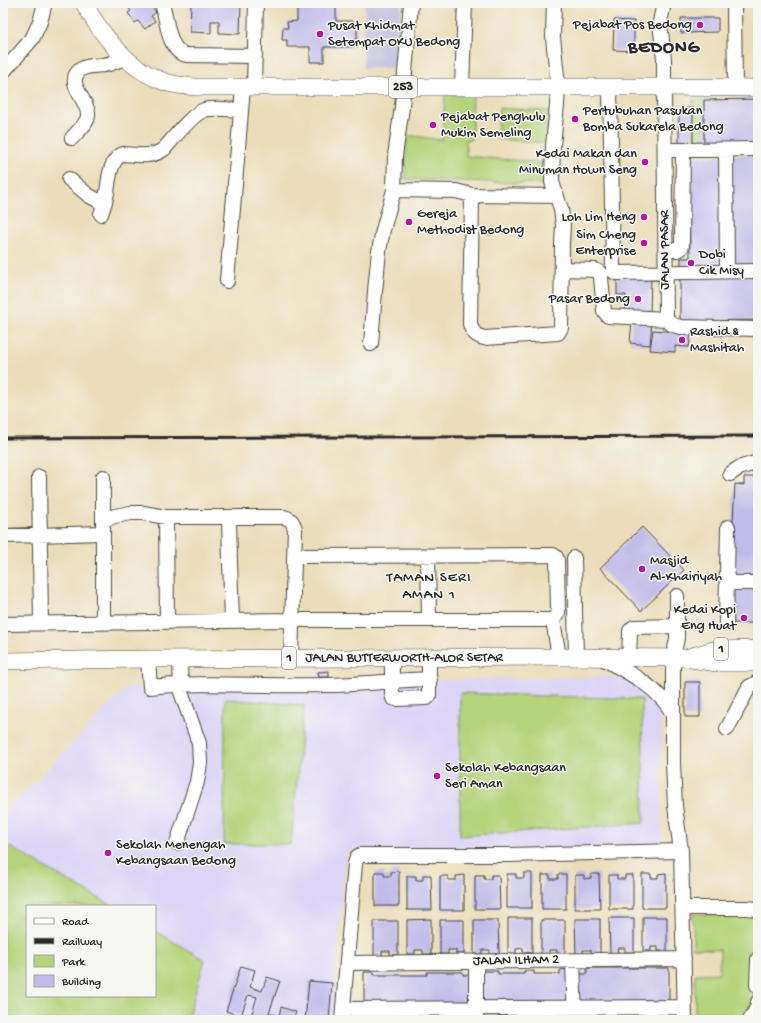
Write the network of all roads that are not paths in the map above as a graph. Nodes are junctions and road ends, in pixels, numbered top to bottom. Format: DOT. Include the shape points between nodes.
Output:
graph roads {
  1 [pos="45,3"];
  2 [pos="84,3"];
  3 [pos="162,3"];
  4 [pos="256,3"];
  5 [pos="411,3"];
  6 [pos="465,3"];
  7 [pos="554,3"];
  8 [pos="664,3"];
  9 [pos="734,3"];
  10 [pos="255,56"];
  11 [pos="125,58"];
  12 [pos="3,72"];
  13 [pos="248,87"];
  14 [pos="403,87"];
  15 [pos="462,87"];
  16 [pos="558,87"];
  17 [pos="610,87"];
  18 [pos="664,87"];
  19 [pos="735,88"];
  20 [pos="758,88"];
  21 [pos="241,110"];
  22 [pos="72,138"];
  23 [pos="665,150"];
  24 [pos="683,150"];
  25 [pos="726,150"];
  26 [pos="758,150"];
  27 [pos="69,179"];
  28 [pos="394,190"];
  29 [pos="472,195"];
  30 [pos="557,196"];
  31 [pos="665,250"];
  32 [pos="562,269"];
  33 [pos="727,271"];
  34 [pos="758,271"];
  35 [pos="665,272"];
  36 [pos="227,281"];
  37 [pos="667,319"];
  38 [pos="758,329"];
  39 [pos="371,344"];
  40 [pos="758,462"];
  41 [pos="730,474"];
  42 [pos="39,477"];
  43 [pos="103,477"];
  44 [pos="166,517"];
  45 [pos="230,517"];
  46 [pos="103,527"];
  47 [pos="728,527"];
  48 [pos="41,534"];
  49 [pos="3,536"];
  50 [pos="295,556"];
  51 [pos="428,556"];
  52 [pos="574,558"];
  53 [pos="758,582"];
  54 [pos="727,583"];
  55 [pos="678,596"];
  56 [pos="232,620"];
  57 [pos="293,620"];
  58 [pos="429,620"];
  59 [pos="553,620"];
  60 [pos="166,621"];
  61 [pos="103,622"];
  62 [pos="41,623"];
  63 [pos="3,624"];
  64 [pos="726,624"];
  65 [pos="677,626"];
  66 [pos="754,648"];
  67 [pos="559,657"];
  68 [pos="576,657"];
  69 [pos="600,657"];
  70 [pos="291,658"];
  71 [pos="392,658"];
  72 [pos="429,658"];
  73 [pos="630,658"];
  74 [pos="679,658"];
  75 [pos="148,659"];
  76 [pos="180,659"];
  77 [pos="3,661"];
  78 [pos="758,663"];
  79 [pos="392,680"];
  80 [pos="758,682"];
  81 [pos="181,684"];
  82 [pos="672,712"];
  83 [pos="727,729"];
  84 [pos="177,843"];
  85 [pos="681,851"];
  86 [pos="683,908"];
  87 [pos="758,909"];
  88 [pos="684,959"];
  89 [pos="758,959"];
  90 [pos="573,961"];
  91 [pos="476,962"];
  92 [pos="348,963"];
  93 [pos="758,986"];
  94 [pos="758,1002"];
  95 [pos="685,1013"];
  96 [pos="343,1014"];
  97 [pos="476,1014"];
  98 [pos="575,1014"];
  99 [pos="750,1020"];
  1 -- 12 [label="street" via="32,38"];
  2 -- 11 [label="main road, 253"];
  3 -- 10 [label="street" via="173,45 180,53"];
  4 -- 10 [label="street"];
  5 -- 14 [label="street"];
  6 -- 15 [label="street"];
  7 -- 16 [label="street" via="553,37"];
  8 -- 18 [label="street, JALAN PASAR" via="660,22"];
  9 -- 19 [label="street"];
  10 -- 13 [label="street"];
  11 -- 13 [label="main road, 253" via="143,72 176,85"];
  11 -- 22 [label="street" via="79,70 76,75 77,90 89,111 88,118"];
  13 -- 14 [label="main road, 253"];
  13 -- 21 [label="street"];
  14 -- 15 [label="main road, 253"];
  14 -- 28 [label="street"];
  15 -- 16 [label="main road, 253"];
  16 -- 17 [label="main road, 253"];
  16 -- 30 [label="street" via="552,182"];
  17 -- 18 [label="main road, 253"];
  17 -- 35 [label="street" via="612,270 616,273"];
  18 -- 19 [label="main road, 253"];
  18 -- 23 [label="street, JALAN PASAR"];
  19 -- 20 [label="main road, 253"];
  21 -- 27 [label="street" via="203,110 158,153 119,156 111,170 103,209"];
  21 -- 36 [label="street"];
  23 -- 24 [label="street"];
  23 -- 31 [label="street, JALAN PASAR"];
  24 -- 25 [label="street"];
  24 -- 31 [label="street" via="682,248"];
  25 -- 26 [label="street"];
  25 -- 33 [label="street"];
  28 -- 29 [label="street" via="456,191"];
  28 -- 39 [label="street" via="379,251"];
  29 -- 30 [label="street"];
  29 -- 32 [label="street" via="470,324 474,333 484,338 558,333 561,328"];
  30 -- 32 [label="street" via="563,216"];
  31 -- 35 [label="street, JALAN PASAR"];
  32 -- 37 [label="street" via="599,272 604,311 608,316"];
  33 -- 34 [label="street"];
  33 -- 35 [label="street"];
  35 -- 37 [label="street, JALAN PASAR"];
  37 -- 38 [label="street" via="672,325 681,327"];
  40 -- 41 [label="street"];
  42 -- 48 [label="street"];
  43 -- 46 [label="street"];
  44 -- 45 [label="street"];
  44 -- 46 [label="street" via="131,513 115,516"];
  44 -- 60 [label="street"];
  45 -- 50 [label="street" via="290,519 295,529"];
  45 -- 56 [label="street"];
  46 -- 48 [label="street"];
  46 -- 61 [label="street"];
  47 -- 54 [label="street"];
  48 -- 49 [label="street"];
  48 -- 62 [label="street"];
  50 -- 51 [label="street"];
  50 -- 57 [label="street"];
  51 -- 58 [label="street"];
  51 -- 59 [label="street" via="553,555 557,560 558,613"];
  52 -- 68 [label="street"];
  53 -- 54 [label="street"];
  54 -- 64 [label="street"];
  55 -- 65 [label="street"];
  56 -- 57 [label="street"];
  56 -- 60 [label="street"];
  57 -- 58 [label="street"];
  57 -- 70 [label="street"];
  58 -- 59 [label="street"];
  59 -- 67 [label="street"];
  60 -- 61 [label="street"];
  61 -- 62 [label="street"];
  62 -- 63 [label="street"];
  65 -- 73 [label="street" via="634,627 630,631"];
  65 -- 74 [label="street" via="676,648"];
  66 -- 74 [label="main road, JALAN BUTTERWORTH-ALOR SETAR / 1" via="714,650"];
  67 -- 68 [label="main road, JALAN BUTTERWORTH-ALOR SETAR / 1"];
  67 -- 72 [label="main road, JALAN BUTTERWORTH-ALOR SETAR / 1"];
  68 -- 69 [label="main road, JALAN BUTTERWORTH-ALOR SETAR / 1"];
  69 -- 73 [label="main road, JALAN BUTTERWORTH-ALOR SETAR / 1"];
  69 -- 82 [label="street" via="628,672 658,693"];
  70 -- 71 [label="main road, JALAN BUTTERWORTH-ALOR SETAR / 1"];
  70 -- 76 [label="main road, JALAN BUTTERWORTH-ALOR SETAR / 1"];
  71 -- 72 [label="main road, JALAN BUTTERWORTH-ALOR SETAR / 1"];
  71 -- 79 [label="street"];
  72 -- 79 [label="street" via="430,679"];
  73 -- 74 [label="main road, JALAN BUTTERWORTH-ALOR SETAR / 1"];
  74 -- 78 [label="main road, JALAN BUTTERWORTH-ALOR SETAR / 1" via="717,663"];
  74 -- 82 [label="street"];
  75 -- 76 [label="main road, JALAN BUTTERWORTH-ALOR SETAR / 1"];
  75 -- 77 [label="main road, JALAN BUTTERWORTH-ALOR SETAR / 1"];
  75 -- 81 [label="street" via="150,687"];
  76 -- 81 [label="street"];
  79 -- 81 [label="street" via="324,685"];
  80 -- 83 [label="street" via="749,687"];
  81 -- 84 [label="street" via="199,743 200,763 197,782"];
  82 -- 85 [label="street" via="674,784"];
  85 -- 86 [label="street"];
  85 -- 92 [label="street" via="360,855 355,864"];
  86 -- 87 [label="street"];
  86 -- 88 [label="street"];
  88 -- 90 [label="street, JALAN ILHAM 2"];
  88 -- 95 [label="street"];
  89 -- 93 [label="street"];
  90 -- 91 [label="street, JALAN ILHAM 2"];
  90 -- 98 [label="street"];
  91 -- 92 [label="street, JALAN ILHAM 2"];
  91 -- 97 [label="street"];
  92 -- 96 [label="street"];
  94 -- 99 [label="street"];
  95 -- 98 [label="street"];
  96 -- 97 [label="street"];
  97 -- 98 [label="street"];
}
